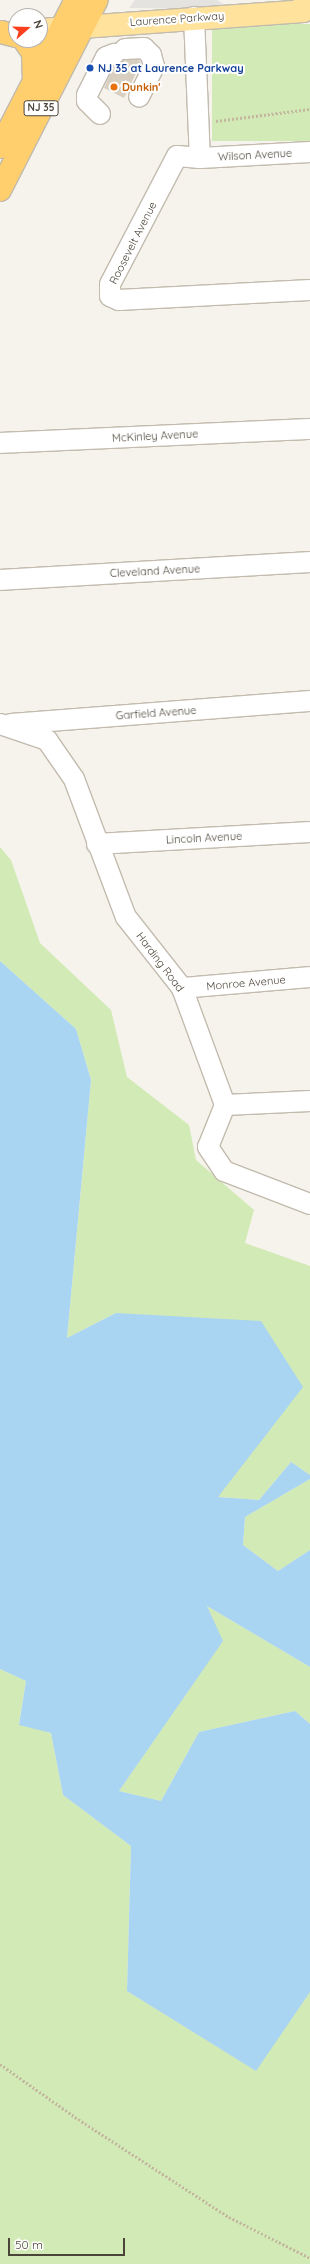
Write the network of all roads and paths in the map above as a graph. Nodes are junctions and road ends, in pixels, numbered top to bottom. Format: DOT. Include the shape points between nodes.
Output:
graph roads {
  1 [pos="76,0"];
  2 [pos="97,0"];
  3 [pos="286,0"];
  4 [pos="305,0"];
  5 [pos="266,13"];
  6 [pos="194,18"];
  7 [pos="73,28"];
  8 [pos="48,30"];
  9 [pos="30,48"];
  10 [pos="34,80"];
  11 [pos="139,97"];
  12 [pos="310,109"];
  13 [pos="100,114"];
  14 [pos="200,123"];
  15 [pos="0,147"];
  16 [pos="310,152"];
  17 [pos="200,158"];
  18 [pos="0,190"];
  19 [pos="310,290"];
  20 [pos="310,429"];
  21 [pos="0,443"];
  22 [pos="310,562"];
  23 [pos="0,580"];
  24 [pos="310,701"];
  25 [pos="1,724"];
  26 [pos="310,832"];
  27 [pos="97,844"];
  28 [pos="310,977"];
  29 [pos="182,988"];
  30 [pos="310,1100"];
  31 [pos="225,1105"];
  32 [pos="310,1204"];
  33 [pos="0,2064"];
  34 [pos="310,2258"];
  1 -- 7 [label="highway, NJ 35"];
  2 -- 7 [label="highway, NJ 35"];
  3 -- 5 [label="main road"];
  4 -- 5 [label="main road, Laurence Parkway" via="302,11"];
  5 -- 6 [label="main road, Laurence Parkway"];
  6 -- 7 [label="main road, Laurence Parkway"];
  6 -- 14 [label="street"];
  7 -- 8 [label="main road, Laurence Parkway"];
  7 -- 10 [label="highway, NJ 35"];
  7 -- 18 [label="highway, NJ 35"];
  9 -- 10 [label="highway" via="33,53"];
  10 -- 15 [label="highway, NJ 35"];
  11 -- 13 [label="street" via="154,66 152,55 144,48 106,57 87,101"];
  12 -- 14 [label="path"];
  14 -- 17 [label="street"];
  16 -- 17 [label="street, Wilson Avenue"];
  17 -- 19 [label="street, Roosevelt Avenue" via="178,156 110,284 110,296 118,300"];
  20 -- 21 [label="street, McKinley Avenue"];
  22 -- 23 [label="street, Cleveland Avenue"];
  24 -- 25 [label="street, Garfield Avenue"];
  25 -- 27 [label="street, Harding Road" via="47,740 74,779"];
  26 -- 27 [label="street, Lincoln Avenue"];
  27 -- 29 [label="street, Harding Road" via="126,917"];
  28 -- 29 [label="street, Monroe Avenue"];
  29 -- 31 [label="street, Harding Road" via="210,1070"];
  30 -- 31 [label="street"];
  31 -- 32 [label="street" via="208,1147 224,1171"];
  33 -- 34 [label="path" via="229,2217"];
}
